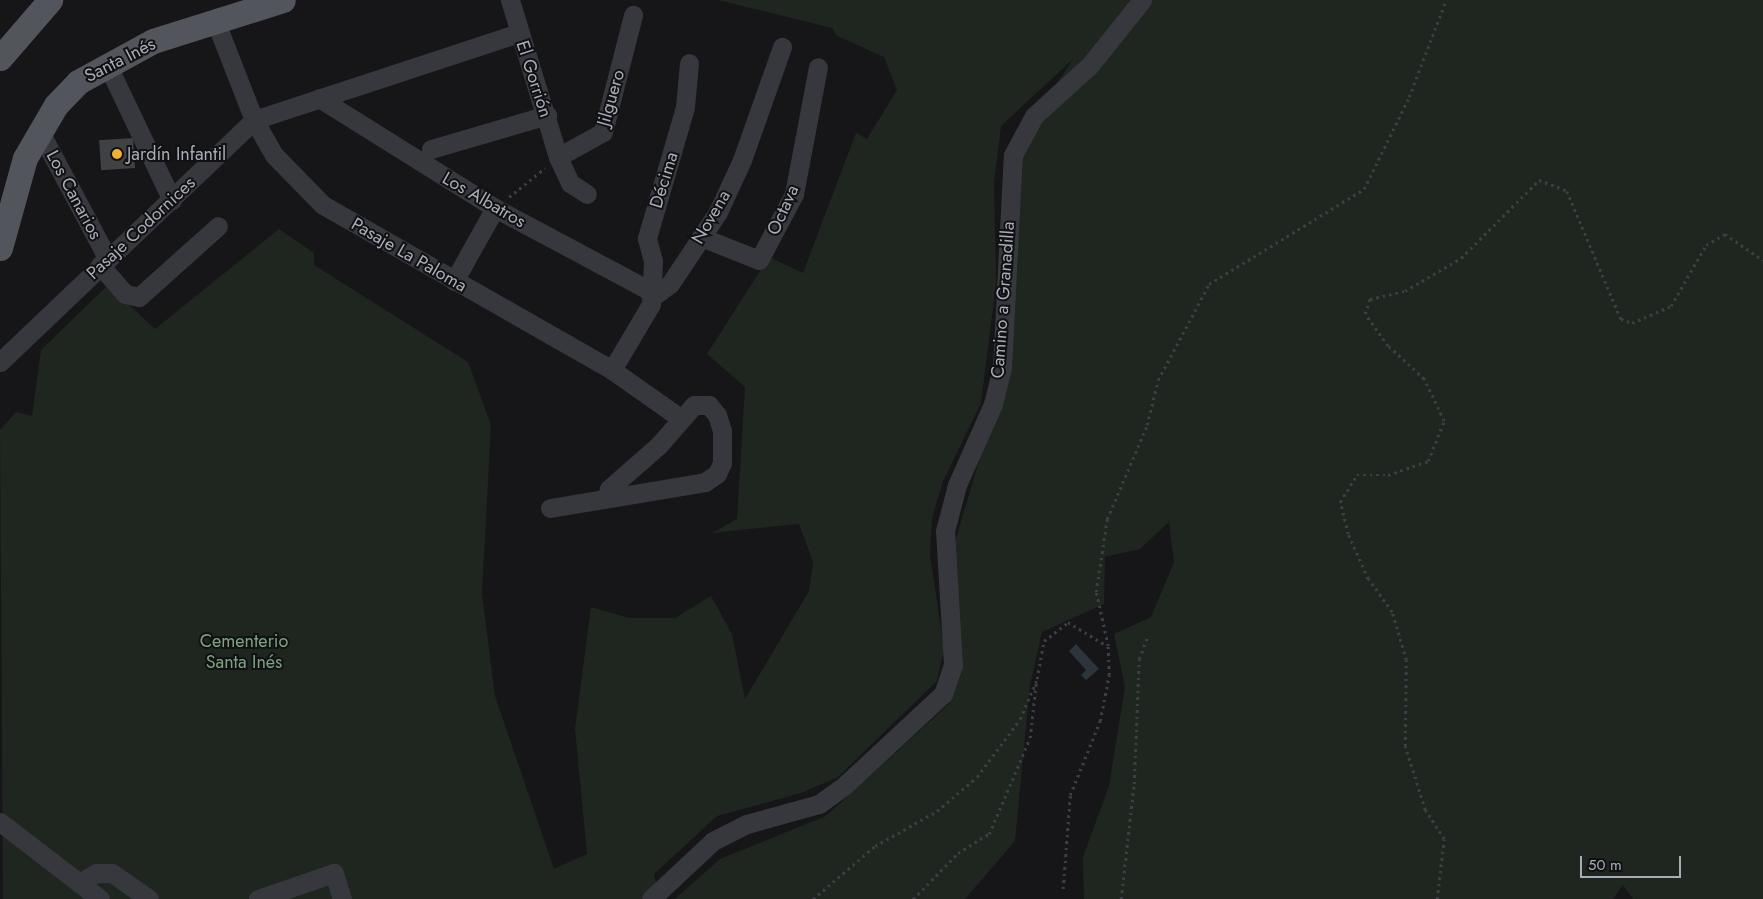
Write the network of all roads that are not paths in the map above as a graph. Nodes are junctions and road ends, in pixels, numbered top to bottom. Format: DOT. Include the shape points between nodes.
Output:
graph roads {
  1 [pos="30,0"];
  2 [pos="50,0"];
  3 [pos="283,0"];
  4 [pos="510,0"];
  5 [pos="1142,0"];
  6 [pos="633,15"];
  7 [pos="215,20"];
  8 [pos="519,33"];
  9 [pos="0,35"];
  10 [pos="782,47"];
  11 [pos="0,58"];
  12 [pos="689,63"];
  13 [pos="107,64"];
  14 [pos="818,67"];
  15 [pos="319,98"];
  16 [pos="547,115"];
  17 [pos="254,120"];
  18 [pos="39,130"];
  19 [pos="432,149"];
  20 [pos="558,157"];
  21 [pos="587,194"];
  22 [pos="172,200"];
  23 [pos="495,208"];
  24 [pos="218,226"];
  25 [pos="701,237"];
  26 [pos="0,248"];
  27 [pos="104,262"];
  28 [pos="454,281"];
  29 [pos="652,296"];
  30 [pos="0,362"];
  31 [pos="612,370"];
  32 [pos="680,418"];
  33 [pos="607,497"];
  34 [pos="550,508"];
  35 [pos="0,822"];
  36 [pos="79,883"];
  37 [pos="100,899"];
  38 [pos="149,899"];
  39 [pos="258,899"];
  40 [pos="342,899"];
  41 [pos="651,899"];
  1 -- 9 [label="main road"];
  2 -- 11 [label="main road"];
  3 -- 7 [label="main road, Santa Inés"];
  4 -- 8 [label="street, El Gorrión"];
  5 -- 41 [label="street, Camino a Granadilla" via="1090,65 1034,116 1013,155 1002,369 993,404 957,485 945,531 953,665 943,694 845,785 818,804 747,824 714,841"];
  6 -- 20 [label="street, Jilguero" via="603,132"];
  7 -- 13 [label="main road, Santa Inés"];
  7 -- 17 [label="street, Pasaje La Paloma"];
  8 -- 15 [label="street, Pasaje Codornices"];
  8 -- 16 [label="street, El Gorrión"];
  10 -- 25 [label="street, Novena" via="742,160"];
  12 -- 29 [label="street, Décima" via="686,107 647,238 653,261"];
  13 -- 18 [label="main road, Santa Inés" via="78,82"];
  13 -- 22 [label="street"];
  14 -- 25 [label="street, Octava" via="794,194 760,260"];
  15 -- 17 [label="street, Pasaje Codornices"];
  15 -- 23 [label="street, Los Albatros"];
  16 -- 19 [label="street"];
  16 -- 20 [label="street, El Gorrión"];
  17 -- 22 [label="street, Pasaje Codornices"];
  17 -- 28 [label="street, Pasaje La Paloma" via="279,161 323,205"];
  18 -- 26 [label="main road, Santa Inés" via="13,188"];
  18 -- 27 [label="street, Los Canarios"];
  20 -- 21 [label="street, El Gorrión" via="570,183"];
  22 -- 27 [label="street, Pasaje Codornices"];
  23 -- 28 [label="street"];
  23 -- 29 [label="street, Los Albatros" via="647,289"];
  24 -- 27 [label="street, Los Canarios" via="139,297 126,294"];
  25 -- 29 [label="street, Novena" via="670,284"];
  27 -- 30 [label="street, Pasaje Codornices"];
  28 -- 31 [label="street, Pasaje La Paloma"];
  29 -- 31 [label="street, Novena"];
  31 -- 32 [label="street, Pasaje La Paloma"];
  32 -- 33 [label="street" via="659,445 609,489"];
  32 -- 33 [label="street" via="703,403 717,414 723,452 717,474 690,487 613,500"];
  33 -- 34 [label="street"];
  35 -- 36 [label="street"];
  36 -- 37 [label="street"];
  36 -- 38 [label="street" via="96,873 112,872"];
  39 -- 40 [label="street" via="334,873"];
}
